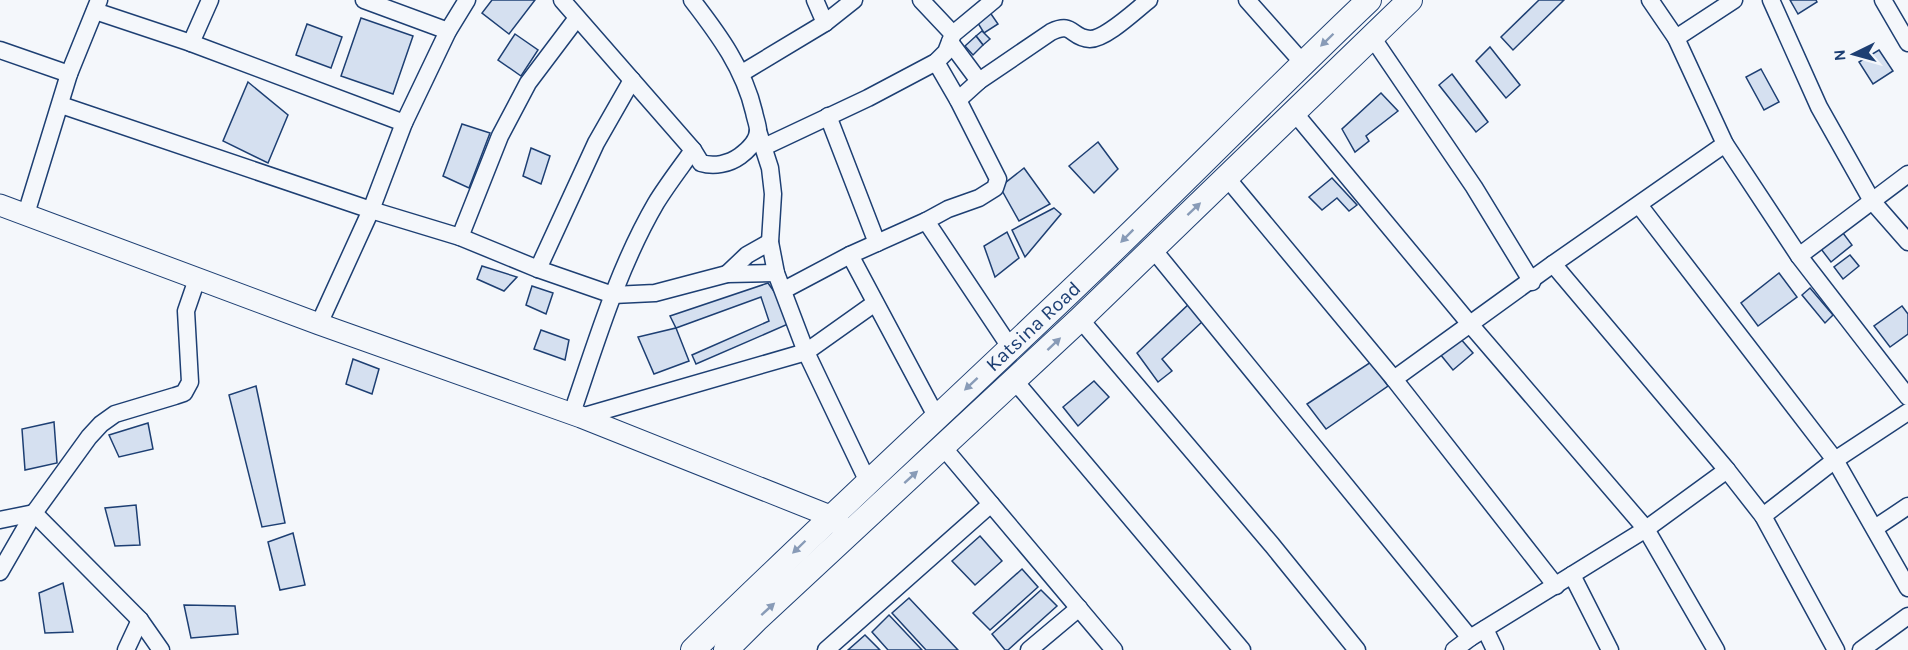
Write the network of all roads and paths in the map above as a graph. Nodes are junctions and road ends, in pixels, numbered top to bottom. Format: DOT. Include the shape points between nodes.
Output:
graph roads {
  1 [pos="210,0"];
  2 [pos="364,0"];
  3 [pos="467,0"];
  4 [pos="562,0"];
  5 [pos="692,0"];
  6 [pos="815,0"];
  7 [pos="854,0"];
  8 [pos="921,0"];
  9 [pos="994,0"];
  10 [pos="1149,0"];
  11 [pos="1247,0"];
  12 [pos="1369,0"];
  13 [pos="1410,0"];
  14 [pos="1650,0"];
  15 [pos="1734,0"];
  16 [pos="1771,0"];
  17 [pos="1883,0"];
  18 [pos="97,6"];
  19 [pos="577,18"];
  20 [pos="825,23"];
  21 [pos="448,31"];
  22 [pos="1372,37"];
  23 [pos="952,38"];
  24 [pos="1676,38"];
  25 [pos="191,43"];
  26 [pos="1908,43"];
  27 [pos="0,50"];
  28 [pos="936,62"];
  29 [pos="1302,63"];
  30 [pos="742,73"];
  31 [pos="69,74"];
  32 [pos="632,80"];
  33 [pos="980,81"];
  34 [pos="958,99"];
  35 [pos="61,105"];
  36 [pos="1293,111"];
  37 [pos="828,116"];
  38 [pos="404,123"];
  39 [pos="758,131"];
  40 [pos="1725,144"];
  41 [pos="765,147"];
  42 [pos="693,150"];
  43 [pos="1908,174"];
  44 [pos="1227,178"];
  45 [pos="1872,201"];
  46 [pos="0,205"];
  47 [pos="1639,205"];
  48 [pos="371,210"];
  49 [pos="26,214"];
  50 [pos="926,221"];
  51 [pos="460,237"];
  52 [pos="771,242"];
  53 [pos="1908,242"];
  54 [pos="877,243"];
  55 [pos="1152,248"];
  56 [pos="850,255"];
  57 [pos="1799,256"];
  58 [pos="1553,264"];
  59 [pos="538,268"];
  60 [pos="776,273"];
  61 [pos="727,274"];
  62 [pos="197,279"];
  63 [pos="1532,282"];
  64 [pos="784,290"];
  65 [pos="613,295"];
  66 [pos="875,303"];
  67 [pos="1080,319"];
  68 [pos="1468,323"];
  69 [pos="320,324"];
  70 [pos="1010,348"];
  71 [pos="806,352"];
  72 [pos="1394,379"];
  73 [pos="1014,380"];
  74 [pos="1908,397"];
  75 [pos="1908,412"];
  76 [pos="576,415"];
  77 [pos="936,416"];
  78 [pos="943,447"];
  79 [pos="1835,460"];
  80 [pos="1727,470"];
  81 [pos="868,482"];
  82 [pos="991,504"];
  83 [pos="1908,506"];
  84 [pos="34,513"];
  85 [pos="830,516"];
  86 [pos="1763,516"];
  87 [pos="0,520"];
  88 [pos="1875,528"];
  89 [pos="1646,529"];
  90 [pos="849,534"];
  91 [pos="0,572"];
  92 [pos="1572,575"];
  93 [pos="1556,586"];
  94 [pos="1908,588"];
  95 [pos="1079,608"];
  96 [pos="1908,616"];
  97 [pos="140,621"];
  98 [pos="1485,629"];
  99 [pos="1470,638"];
  100 [pos="126,650"];
  101 [pos="161,650"];
  102 [pos="693,650"];
  103 [pos="726,650"];
  104 [pos="826,650"];
  105 [pos="1029,650"];
  106 [pos="1114,650"];
  107 [pos="1242,650"];
  108 [pos="1357,650"];
  109 [pos="1454,650"];
  110 [pos="1496,650"];
  111 [pos="1610,650"];
  112 [pos="1716,650"];
  113 [pos="1836,650"];
  114 [pos="1861,650"];
  1 -- 25 [label="street"];
  2 -- 21 [label="street"];
  3 -- 21 [label="street"];
  4 -- 19 [label="street"];
  5 -- 30 [label="street" via="721,36"];
  6 -- 20 [label="street"];
  7 -- 20 [label="street"];
  8 -- 23 [label="street"];
  9 -- 23 [label="street"];
  10 -- 33 [label="street" via="1102,36 1091,39 1062,27 1051,32"];
  11 -- 29 [label="street"];
  12 -- 29 [label="highway, Katsina Road, one-way"];
  13 -- 22 [label="highway"];
  14 -- 24 [label="street"];
  15 -- 24 [label="street"];
  16 -- 45 [label="street" via="1819,107"];
  17 -- 26 [label="street"];
  18 -- 25 [label="street"];
  18 -- 31 [label="street"];
  19 -- 32 [label="street"];
  19 -- 51 [label="street" via="528,83 500,136"];
  20 -- 30 [label="street"];
  21 -- 38 [label="street"];
  22 -- 36 [label="highway"];
  22 -- 63 [label="street" via="1474,187"];
  23 -- 28 [label="street"];
  23 -- 33 [label="street"];
  24 -- 40 [label="street"];
  25 -- 38 [label="street"];
  27 -- 31 [label="street"];
  28 -- 34 [label="street"];
  28 -- 37 [label="street"];
  29 -- 70 [label="highway, Katsina Road, one-way"];
  30 -- 39 [label="street"];
  31 -- 35 [label="street"];
  32 -- 42 [label="street"];
  32 -- 59 [label="street" via="596,143"];
  33 -- 34 [label="street"];
  34 -- 50 [label="street" via="998,179 995,188 979,198"];
  35 -- 48 [label="street"];
  35 -- 49 [label="street"];
  36 -- 44 [label="highway"];
  36 -- 68 [label="street"];
  37 -- 41 [label="street"];
  37 -- 54 [label="street"];
  38 -- 48 [label="street"];
  39 -- 41 [label="street"];
  39 -- 42 [label="street" via="747,150 722,164 701,163"];
  40 -- 47 [label="street"];
  40 -- 57 [label="street"];
  41 -- 52 [label="street" via="773,194"];
  42 -- 65 [label="street" via="637,239"];
  43 -- 45 [label="street"];
  55 -- 44 [label="highway, one-way"];
  44 -- 72 [label="street"];
  45 -- 53 [label="street"];
  45 -- 57 [label="street"];
  46 -- 49 [label="main road"];
  47 -- 58 [label="street"];
  47 -- 79 [label="street"];
  48 -- 51 [label="street"];
  48 -- 69 [label="street"];
  49 -- 62 [label="main road"];
  50 -- 54 [label="street"];
  50 -- 70 [label="street"];
  51 -- 59 [label="street"];
  52 -- 60 [label="street"];
  52 -- 61 [label="street" via="747,255"];
  54 -- 56 [label="street"];
  55 -- 67 [label="highway"];
  55 -- 99 [label="street"];
  56 -- 64 [label="street"];
  56 -- 66 [label="street"];
  57 -- 74 [label="street"];
  58 -- 63 [label="street"];
  58 -- 80 [label="street"];
  59 -- 65 [label="street"];
  60 -- 61 [label="street"];
  60 -- 64 [label="street"];
  61 -- 65 [label="street" via="655,293"];
  62 -- 69 [label="main road"];
  62 -- 84 [label="street" via="186,311 189,388 184,393 115,414 101,424"];
  63 -- 68 [label="street"];
  64 -- 71 [label="street"];
  65 -- 76 [label="street"];
  66 -- 71 [label="street"];
  66 -- 77 [label="street"];
  73 -- 67 [label="highway, one-way"];
  67 -- 108 [label="street"];
  68 -- 72 [label="street"];
  68 -- 89 [label="street"];
  69 -- 76 [label="main road"];
  70 -- 77 [label="highway, Katsina Road, one-way"];
  71 -- 76 [label="street"];
  71 -- 81 [label="street"];
  72 -- 93 [label="street"];
  73 -- 78 [label="highway"];
  73 -- 107 [label="street"];
  75 -- 79 [label="street"];
  76 -- 85 [label="main road"];
  77 -- 81 [label="highway, Katsina Road"];
  78 -- 82 [label="street"];
  90 -- 78 [label="highway, one-way"];
  79 -- 86 [label="street"];
  79 -- 88 [label="street"];
  80 -- 86 [label="street"];
  80 -- 89 [label="street"];
  81 -- 85 [label="highway, Katsina Road"];
  82 -- 95 [label="street"];
  82 -- 104 [label="street"];
  83 -- 88 [label="street"];
  84 -- 87 [label="street"];
  84 -- 91 [label="street"];
  84 -- 97 [label="street"];
  85 -- 90 [label="main road"];
  85 -- 102 [label="highway, Katsina Road, one-way"];
  86 -- 113 [label="street"];
  88 -- 94 [label="street"];
  89 -- 92 [label="street"];
  89 -- 112 [label="street"];
  103 -- 90 [label="highway, one-way"];
  92 -- 93 [label="street"];
  92 -- 111 [label="street"];
  93 -- 98 [label="street"];
  95 -- 105 [label="street"];
  95 -- 106 [label="street"];
  96 -- 114 [label="street"];
  97 -- 100 [label="street"];
  97 -- 101 [label="street"];
  98 -- 99 [label="street"];
  98 -- 110 [label="street"];
  99 -- 109 [label="street"];
}
